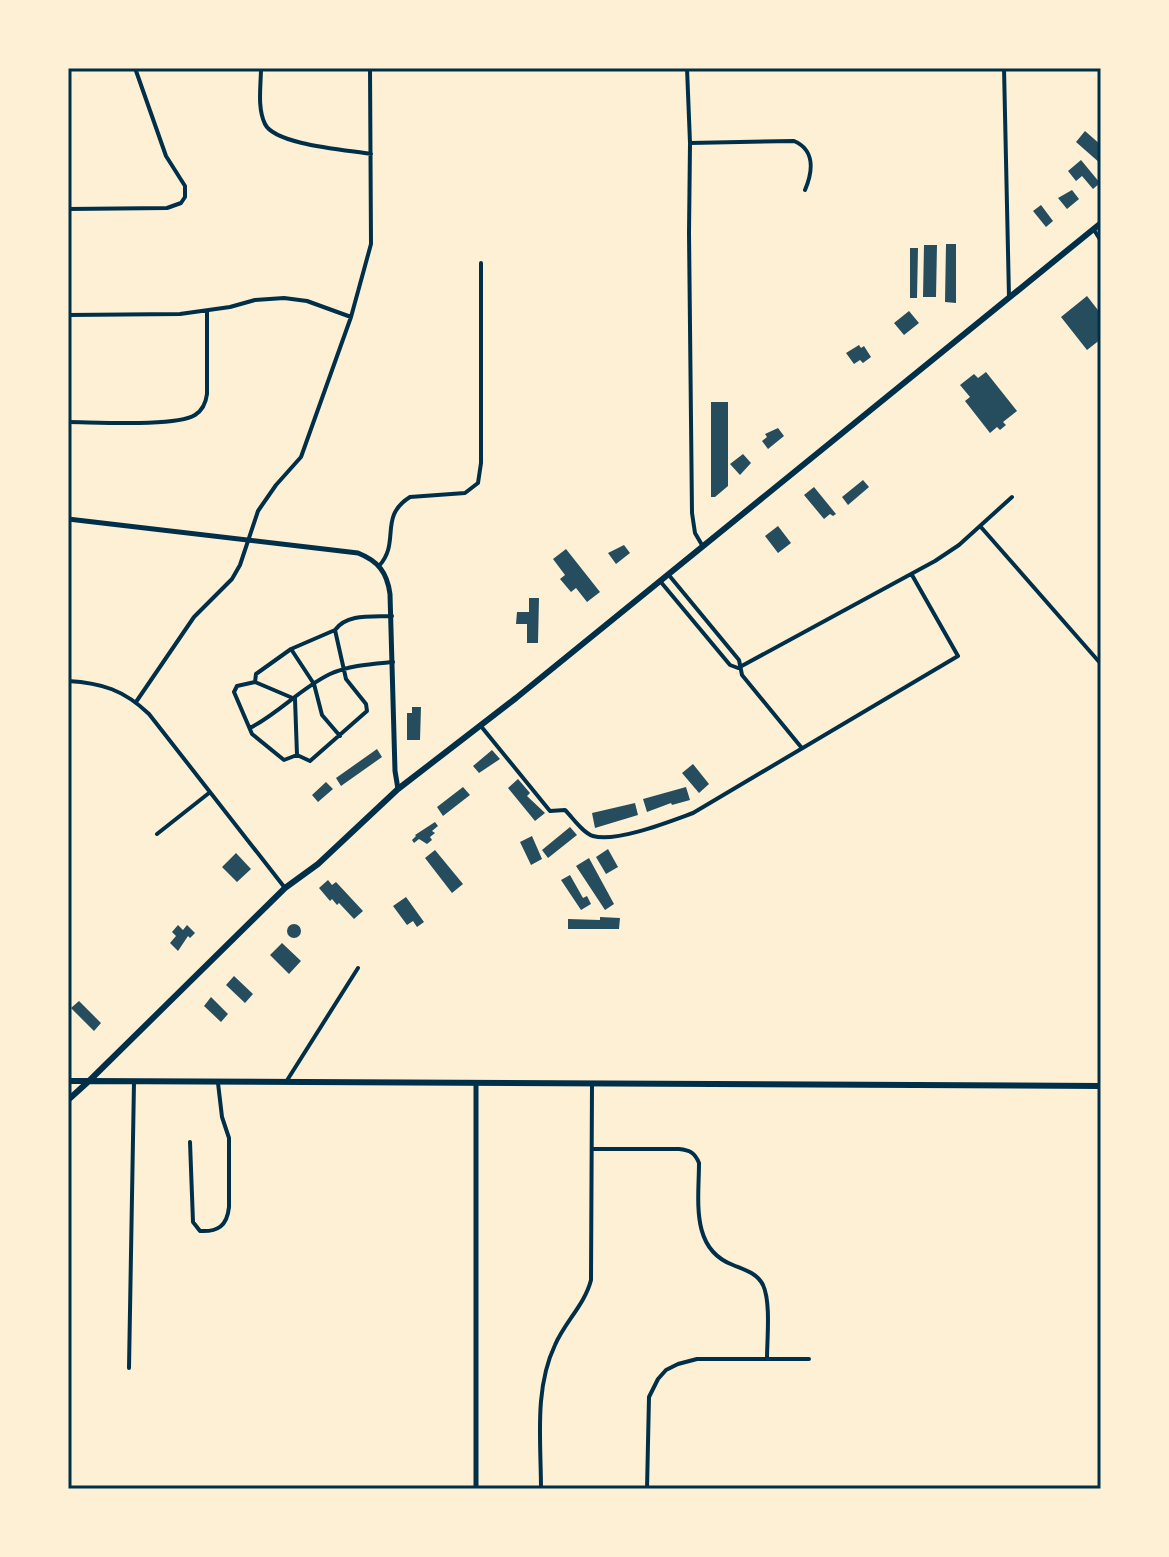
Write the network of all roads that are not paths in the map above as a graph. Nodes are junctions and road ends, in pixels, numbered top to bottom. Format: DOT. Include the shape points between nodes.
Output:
graph roads {
  1 [pos="135,68"];
  2 [pos="261,68"];
  3 [pos="370,68"];
  4 [pos="687,68"];
  5 [pos="1004,68"];
  6 [pos="690,143"];
  7 [pos="371,154"];
  8 [pos="805,190"];
  9 [pos="68,209"];
  10 [pos="1101,223"];
  11 [pos="1093,229"];
  12 [pos="1101,241"];
  13 [pos="481,263"];
  14 [pos="1009,297"];
  15 [pos="207,311"];
  16 [pos="68,315"];
  17 [pos="351,317"];
  18 [pos="68,422"];
  19 [pos="1012,497"];
  20 [pos="68,519"];
  21 [pos="980,526"];
  22 [pos="247,539"];
  23 [pos="702,545"];
  24 [pos="379,566"];
  25 [pos="668,574"];
  26 [pos="912,575"];
  27 [pos="660,581"];
  28 [pos="392,616"];
  29 [pos="335,630"];
  30 [pos="291,649"];
  31 [pos="393,662"];
  32 [pos="1101,664"];
  33 [pos="738,668"];
  34 [pos="343,669"];
  35 [pos="68,681"];
  36 [pos="255,682"];
  37 [pos="314,684"];
  38 [pos="295,699"];
  39 [pos="136,702"];
  40 [pos="479,724"];
  41 [pos="249,729"];
  42 [pos="340,736"];
  43 [pos="801,747"];
  44 [pos="297,755"];
  45 [pos="398,789"];
  46 [pos="209,793"];
  47 [pos="157,834"];
  48 [pos="285,888"];
  49 [pos="358,968"];
  50 [pos="218,1080"];
  51 [pos="68,1081"];
  52 [pos="89,1081"];
  53 [pos="134,1081"];
  54 [pos="286,1082"];
  55 [pos="476,1083"];
  56 [pos="592,1083"];
  57 [pos="1101,1086"];
  58 [pos="68,1100"];
  59 [pos="190,1142"];
  60 [pos="593,1149"];
  61 [pos="767,1359"];
  62 [pos="809,1359"];
  63 [pos="129,1368"];
  64 [pos="476,1489"];
  65 [pos="541,1489"];
  66 [pos="647,1489"];
  1 -- 9 [label="street" via="185,197 167,208"];
  2 -- 7 [label="street" via="263,120 274,135"];
  3 -- 7 [label="street"];
  4 -- 6 [label="street"];
  5 -- 14 [label="street"];
  6 -- 8 [label="street" via="802,144 810,157"];
  6 -- 23 [label="street" via="692,513"];
  7 -- 17 [label="street" via="371,244"];
  10 -- 11 [label="main road"];
  11 -- 12 [label="street"];
  11 -- 14 [label="main road"];
  13 -- 24 [label="street" via="478,483 465,493 403,502 392,516 388,556"];
  14 -- 23 [label="main road"];
  15 -- 16 [label="street"];
  15 -- 17 [label="street" via="284,298"];
  15 -- 18 [label="street" via="207,394 195,416"];
  17 -- 22 [label="street" via="301,457 266,498"];
  19 -- 21 [label="street"];
  20 -- 22 [label="street"];
  21 -- 26 [label="street"];
  21 -- 32 [label="street"];
  22 -- 24 [label="street" via="358,553"];
  22 -- 39 [label="street" via="232,579 194,617"];
  23 -- 25 [label="main road"];
  24 -- 28 [label="street" via="388,579"];
  25 -- 27 [label="main road"];
  25 -- 33 [label="street" via="739,660"];
  26 -- 33 [label="street"];
  26 -- 43 [label="street" via="958,656"];
  27 -- 33 [label="street"];
  27 -- 40 [label="main road"];
  28 -- 29 [label="street" via="355,618"];
  28 -- 31 [label="street"];
  29 -- 30 [label="street"];
  29 -- 34 [label="street"];
  30 -- 36 [label="street" via="256,674"];
  30 -- 37 [label="street"];
  31 -- 34 [label="street"];
  31 -- 45 [label="street"];
  33 -- 43 [label="street"];
  34 -- 37 [label="street"];
  34 -- 42 [label="street" via="368,707"];
  35 -- 39 [label="street" via="114,688"];
  36 -- 38 [label="street"];
  36 -- 41 [label="street" via="237,686 234,692"];
  37 -- 38 [label="street"];
  37 -- 42 [label="street" via="322,715"];
  38 -- 41 [label="street"];
  38 -- 44 [label="street"];
  39 -- 46 [label="street"];
  40 -- 43 [label="street" via="550,811 565,810 589,836 598,837 693,813"];
  40 -- 45 [label="main road"];
  41 -- 44 [label="street" via="280,758"];
  42 -- 44 [label="street" via="314,760"];
  45 -- 48 [label="main road"];
  46 -- 47 [label="street"];
  46 -- 48 [label="street"];
  48 -- 52 [label="main road"];
  49 -- 54 [label="street"];
  50 -- 53 [label="main road"];
  50 -- 54 [label="main road"];
  50 -- 59 [label="street" via="229,1138 229,1207 222,1227 212,1232 200,1231 193,1222"];
  51 -- 52 [label="main road"];
  52 -- 53 [label="main road"];
  52 -- 58 [label="main road"];
  53 -- 63 [label="street"];
  54 -- 55 [label="main road"];
  55 -- 56 [label="main road"];
  55 -- 64 [label="street"];
  56 -- 57 [label="main road"];
  56 -- 60 [label="street"];
  60 -- 61 [label="street" via="687,1149 696,1156 698,1221 706,1244 724,1262 756,1276 764,1288"];
  60 -- 65 [label="street" via="591,1280 554,1347 543,1380"];
  61 -- 62 [label="street"];
  61 -- 66 [label="street" via="687,1360 666,1370 647,1408"];
}
